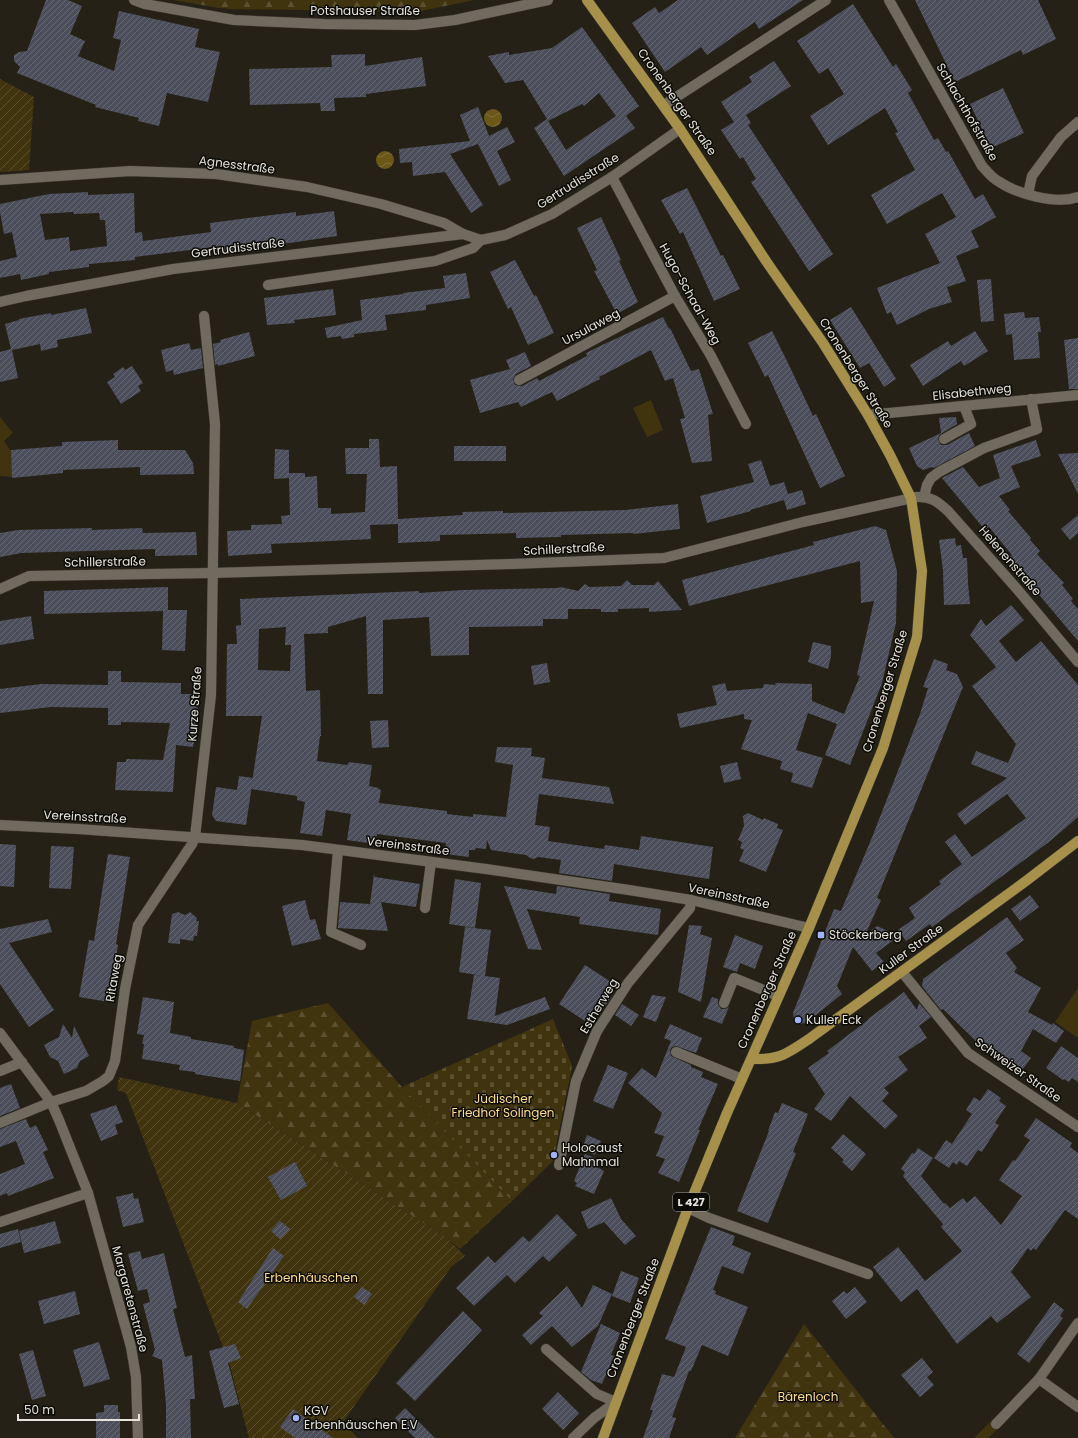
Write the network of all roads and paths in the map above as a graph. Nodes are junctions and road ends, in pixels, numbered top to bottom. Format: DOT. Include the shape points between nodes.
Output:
graph roads {
  1 [pos="134,0"];
  2 [pos="548,0"];
  3 [pos="587,0"];
  4 [pos="826,0"];
  5 [pos="889,0"];
  6 [pos="664,105"];
  7 [pos="1078,122"];
  8 [pos="680,128"];
  9 [pos="612,177"];
  10 [pos="0,180"];
  11 [pos="1028,194"];
  12 [pos="1078,196"];
  13 [pos="463,234"];
  14 [pos="481,240"];
  15 [pos="268,285"];
  16 [pos="675,296"];
  17 [pos="0,302"];
  18 [pos="204,316"];
  19 [pos="520,380"];
  20 [pos="1078,395"];
  21 [pos="1031,399"];
  22 [pos="964,406"];
  23 [pos="868,415"];
  24 [pos="746,424"];
  25 [pos="944,439"];
  26 [pos="917,497"];
  27 [pos="212,574"];
  28 [pos="0,588"];
  29 [pos="1078,662"];
  30 [pos="0,825"];
  31 [pos="194,837"];
  32 [pos="1078,841"];
  33 [pos="338,850"];
  34 [pos="431,862"];
  35 [pos="691,900"];
  36 [pos="425,908"];
  37 [pos="809,928"];
  38 [pos="361,945"];
  39 [pos="902,972"];
  40 [pos="778,996"];
  41 [pos="724,1003"];
  42 [pos="0,1033"];
  43 [pos="676,1052"];
  44 [pos="752,1059"];
  45 [pos="22,1062"];
  46 [pos="0,1071"];
  47 [pos="742,1079"];
  48 [pos="51,1102"];
  49 [pos="0,1122"];
  50 [pos="1078,1127"];
  51 [pos="559,1166"];
  52 [pos="88,1193"];
  53 [pos="688,1208"];
  54 [pos="0,1222"];
  55 [pos="868,1274"];
  56 [pos="1078,1323"];
  57 [pos="546,1349"];
  58 [pos="1039,1379"];
  59 [pos="616,1402"];
  60 [pos="1078,1407"];
  61 [pos="996,1424"];
  62 [pos="138,1438"];
  63 [pos="573,1438"];
  64 [pos="603,1438"];
  1 -- 2 [label="street, Potshauser Straße" via="234,20 414,25 455,20"];
  3 -- 6 [label="main road, Cronenberger Straße / L 427"];
  4 -- 6 [label="street"];
  5 -- 11 [label="street, Schlachthofstraße" via="982,166 997,181"];
  6 -- 8 [label="main road, Cronenberger Straße / L 427"];
  7 -- 11 [label="street" via="1061,138 1032,176"];
  8 -- 9 [label="street, Gertrudisstraße"];
  8 -- 23 [label="main road, Cronenberger Straße / L 427"];
  9 -- 14 [label="street, Gertrudisstraße" via="552,214 505,236"];
  9 -- 16 [label="street, Hugo-Schaal-Weg"];
  10 -- 13 [label="street, Agnesstraße" via="130,171 216,174 307,188 381,204 444,223"];
  11 -- 12 [label="street, Schlachthofstraße" via="1050,199 1071,199"];
  13 -- 14 [label="street, Gertrudisstraße"];
  13 -- 17 [label="street, Gertrudisstraße" via="173,269"];
  14 -- 15 [label="street, Gertrudisstraße" via="473,248 435,261"];
  16 -- 19 [label="street, Ursulaweg"];
  16 -- 24 [label="street, Hugo-Schaal-Weg"];
  18 -- 27 [label="street" via="215,424"];
  20 -- 21 [label="street, Elisabethweg"];
  21 -- 22 [label="street, Elisabethweg"];
  21 -- 26 [label="street" via="1037,429 984,448 939,472 931,478"];
  22 -- 23 [label="street, Elisabethweg"];
  22 -- 25 [label="street" via="971,424"];
  23 -- 26 [label="main road, Cronenberger Straße / L 427"];
  26 -- 27 [label="street, Schillerstraße" via="803,522 664,558"];
  26 -- 29 [label="street, Helenenstraße" via="932,499 948,511"];
  26 -- 37 [label="main road, Cronenberger Straße / L 427" via="922,572 917,637 883,748"];
  27 -- 28 [label="street, Schillerstraße" via="29,576"];
  27 -- 31 [label="street, Kurze Straße" via="211,695"];
  30 -- 31 [label="street, Vereinsstraße"];
  31 -- 33 [label="street, Vereinsstraße"];
  31 -- 48 [label="street, Ritaweg" via="192,844 138,925 111,1072 103,1081 86,1091"];
  32 -- 39 [label="main road, Kuller Straße"];
  33 -- 34 [label="street, Vereinsstraße"];
  33 -- 38 [label="street" via="331,932"];
  34 -- 35 [label="street, Vereinsstraße"];
  34 -- 36 [label="street"];
  35 -- 37 [label="street, Vereinsstraße"];
  35 -- 51 [label="street, Estherweg" via="690,908 628,983 597,1031 576,1081"];
  37 -- 40 [label="main road, Cronenberger Straße / L 427"];
  39 -- 44 [label="main road, Kuller Straße" via="787,1054 776,1058"];
  39 -- 50 [label="street, Schweizer Straße" via="968,1054"];
  40 -- 41 [label="street" via="734,978"];
  40 -- 44 [label="main road, Cronenberger Straße / L 427"];
  42 -- 45 [label="street, Margaretenstraße"];
  43 -- 47 [label="street"];
  44 -- 47 [label="main road, Cronenberger Straße / L 427"];
  45 -- 46 [label="street"];
  45 -- 48 [label="street, Margaretenstraße"];
  47 -- 53 [label="main road, Cronenberger Straße / L 427"];
  48 -- 49 [label="street"];
  48 -- 52 [label="street, Margaretenstraße"];
  52 -- 54 [label="street"];
  52 -- 62 [label="street, Margaretenstraße" via="132,1348 136,1377"];
  53 -- 55 [label="street" via="709,1218"];
  53 -- 59 [label="main road, Cronenberger Straße / L 427"];
  56 -- 58 [label="street"];
  57 -- 59 [label="street" via="597,1394"];
  58 -- 60 [label="street"];
  58 -- 61 [label="street"];
  59 -- 63 [label="street"];
  59 -- 64 [label="main road, Cronenberger Straße / L 427"];
}
